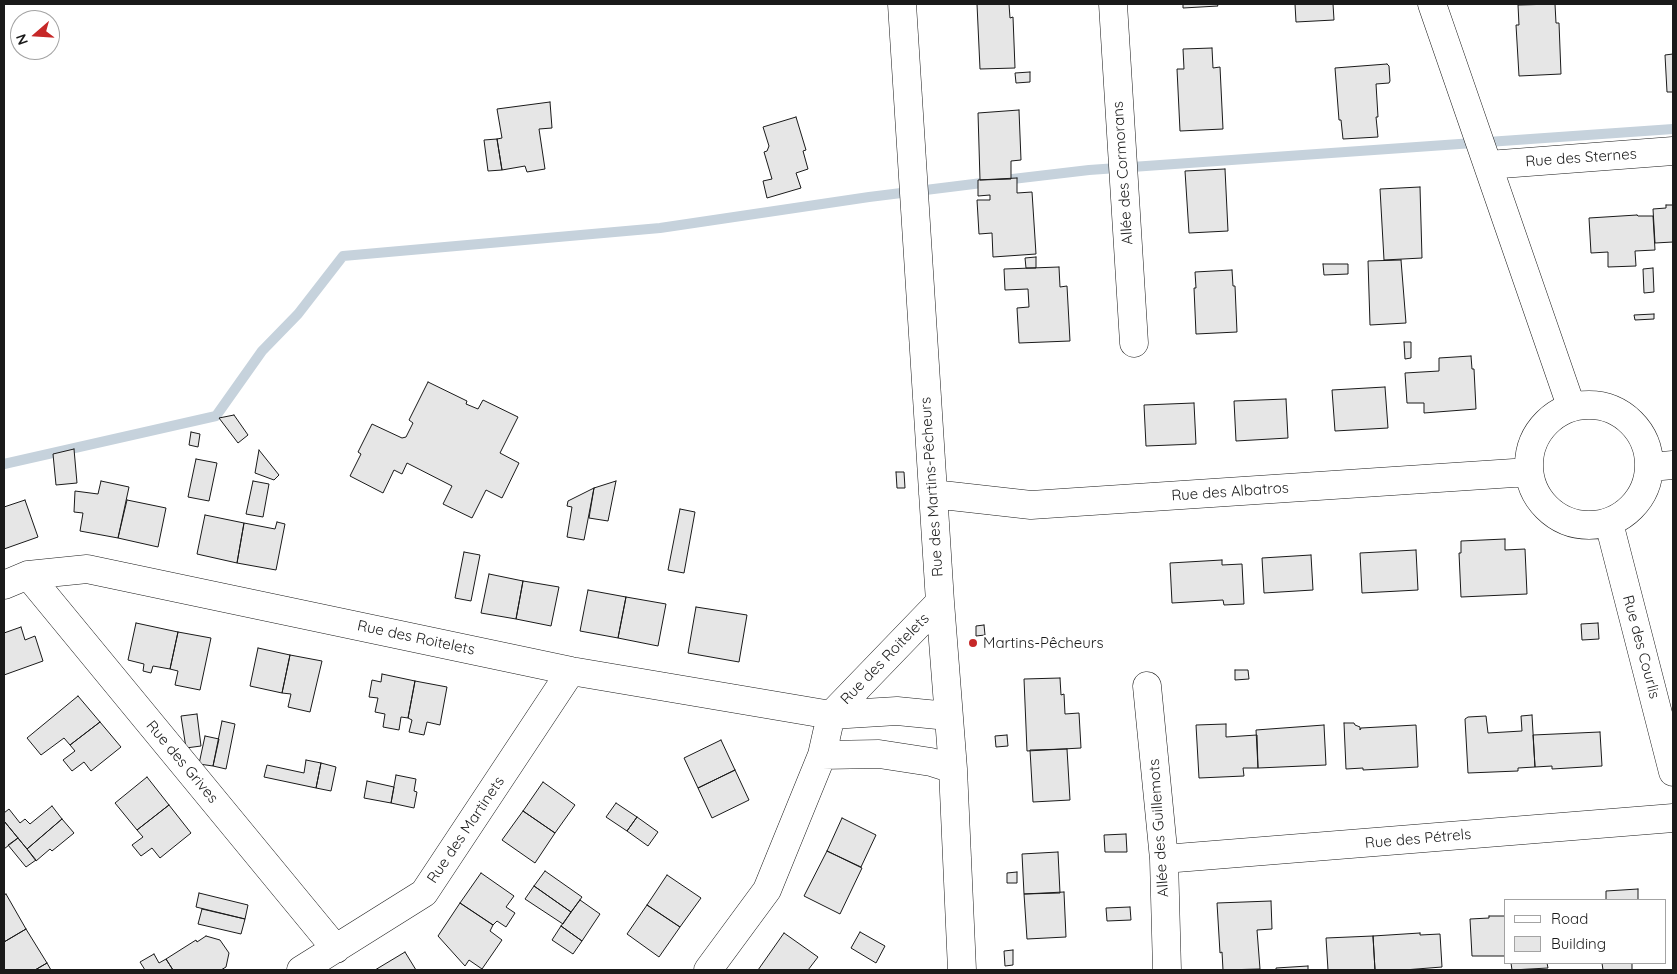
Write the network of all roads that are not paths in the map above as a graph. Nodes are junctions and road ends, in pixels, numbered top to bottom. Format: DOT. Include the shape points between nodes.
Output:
graph roads {
  1 [pos="902,4"];
  2 [pos="1113,4"];
  3 [pos="1432,4"];
  4 [pos="1673,151"];
  5 [pos="1488,164"];
  6 [pos="1134,343"];
  7 [pos="1571,406"];
  8 [pos="1661,466"];
  9 [pos="1529,472"];
  10 [pos="933,494"];
  11 [pos="1609,523"];
  12 [pos="16,580"];
  13 [pos="940,602"];
  14 [pos="571,671"];
  15 [pos="1147,686"];
  16 [pos="831,715"];
  17 [pos="948,716"];
  18 [pos="822,755"];
  19 [pos="953,769"];
  20 [pos="1673,772"];
  21 [pos="1673,818"];
  22 [pos="1164,859"];
  23 [pos="336,949"];
  24 [pos="301,970"];
  25 [pos="708,970"];
  26 [pos="962,970"];
  27 [pos="1167,970"];
  1 -- 10 [label="street, Rue des Martins-Pêcheurs"];
  2 -- 6 [label="street, Allée des Cormorans"];
  3 -- 5 [label="street"];
  4 -- 5 [label="street, Rue des Sternes"];
  5 -- 7 [label="street"];
  7 -- 8 [label="street" via="1594,404 1618,411 1631,421"];
  7 -- 9 [label="street" via="1543,424 1532,443"];
  8 -- 11 [label="street" via="1629,510"];
  9 -- 10 [label="street, Rue des Albatros" via="1031,505"];
  9 -- 11 [label="street" via="1542,504 1558,517 1593,526"];
  10 -- 13 [label="street, Rue des Martins-Pêcheurs"];
  11 -- 20 [label="street, Rue des Courlis"];
  12 -- 14 [label="street, Rue des Roitelets" via="87,569"];
  12 -- 23 [label="street, Rue des Grives"];
  13 -- 16 [label="street, Rue des Roitelets"];
  13 -- 17 [label="street, Rue des Martins-Pêcheurs"];
  14 -- 16 [label="street, Rue des Roitelets"];
  14 -- 23 [label="street, Rue des Martinets" via="424,893"];
  15 -- 22 [label="street, Allée des Guillemots"];
  16 -- 17 [label="street, Rue des Roitelets" via="897,711"];
  16 -- 18 [label="street, Rue des Roitelets"];
  17 -- 19 [label="street, Rue des Martins-Pêcheurs"];
  18 -- 19 [label="street" via="879,754"];
  18 -- 25 [label="street, Rue des Roitelets" via="767,890"];
  19 -- 26 [label="street, Rue des Martins-Pêcheurs"];
  21 -- 22 [label="street, Rue des Pétrels"];
  22 -- 27 [label="street, Allée des Guillemots"];
  23 -- 24 [label="street, Rue des Martinets"];
}
